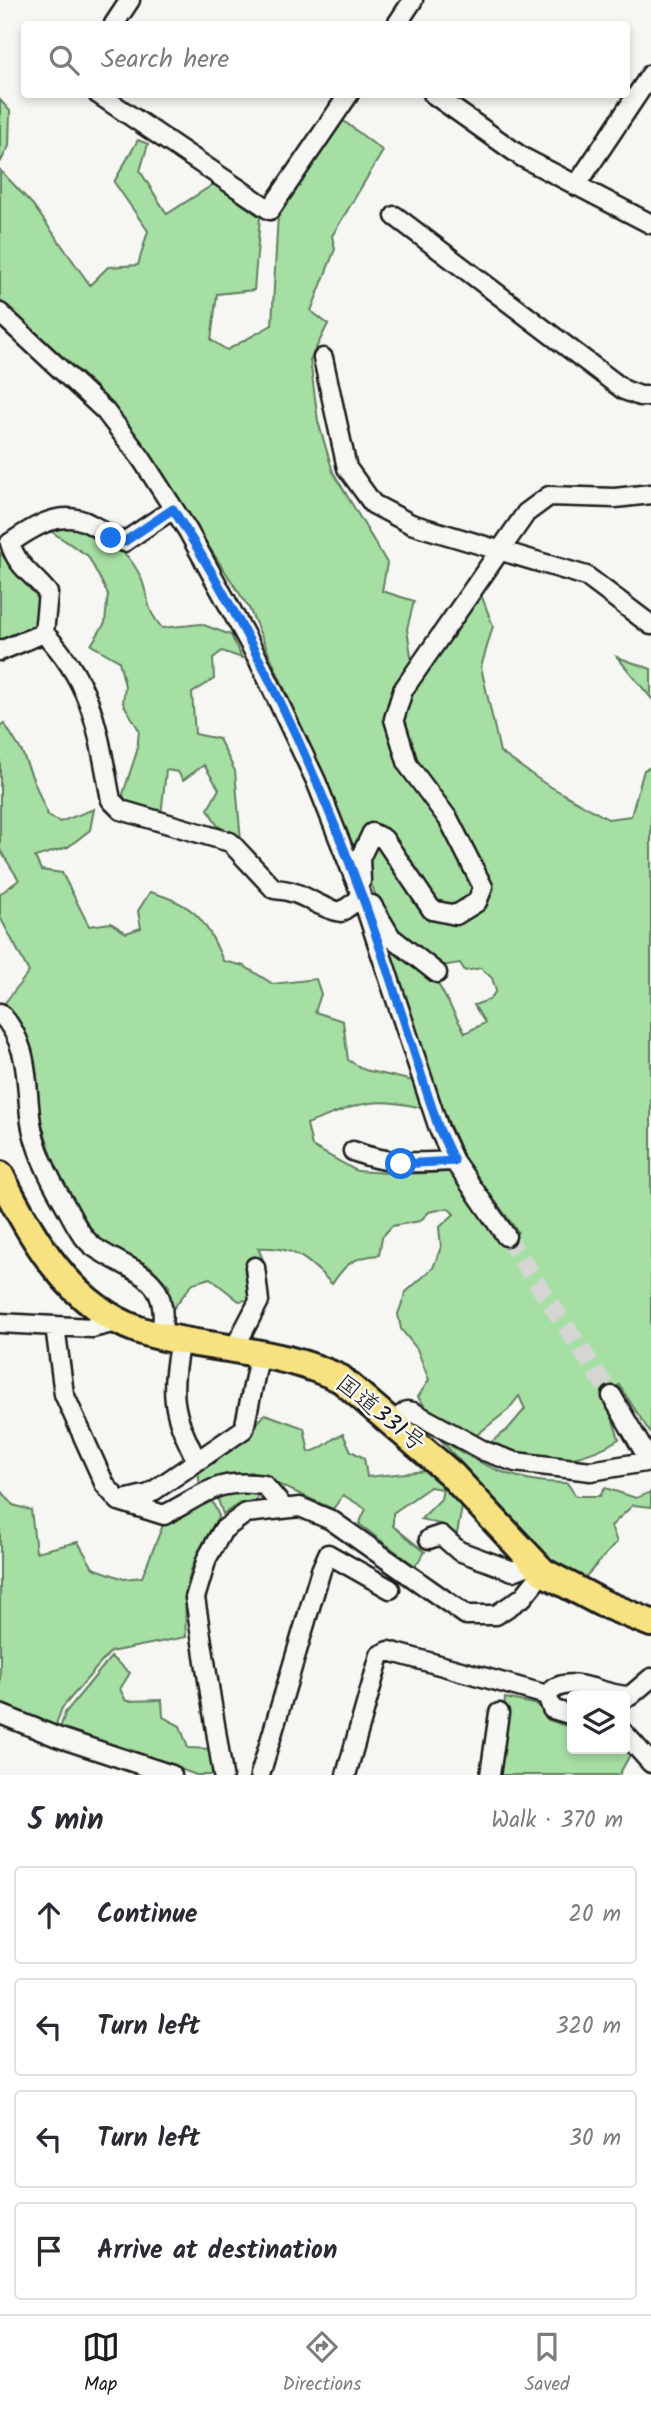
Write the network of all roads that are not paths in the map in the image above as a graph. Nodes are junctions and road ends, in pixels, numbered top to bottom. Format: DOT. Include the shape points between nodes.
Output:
graph roads {
  1 [pos="130,0"];
  2 [pos="413,0"];
  3 [pos="116,21"];
  4 [pos="399,21"];
  5 [pos="651,75"];
  6 [pos="104,98"];
  7 [pos="346,98"];
  8 [pos="439,98"];
  9 [pos="576,186"];
  10 [pos="395,216"];
  11 [pos="651,224"];
  12 [pos="0,313"];
  13 [pos="323,358"];
  14 [pos="651,396"];
  15 [pos="651,494"];
  16 [pos="173,509"];
  17 [pos="501,549"];
  18 [pos="651,625"];
  19 [pos="44,633"];
  20 [pos="0,651"];
  21 [pos="362,897"];
  22 [pos="437,973"];
  23 [pos="0,1013"];
  24 [pos="353,1151"];
  25 [pos="454,1161"];
  26 [pos="0,1175"];
  27 [pos="506,1236"];
  28 [pos="255,1266"];
  29 [pos="120,1321"];
  30 [pos="0,1323"];
  31 [pos="55,1326"];
  32 [pos="171,1337"];
  33 [pos="234,1349"];
  34 [pos="264,1353"];
  35 [pos="612,1396"];
  36 [pos="394,1421"];
  37 [pos="650,1460"];
  38 [pos="197,1461"];
  39 [pos="119,1501"];
  40 [pos="284,1508"];
  41 [pos="429,1538"];
  42 [pos="539,1567"];
  43 [pos="390,1589"];
  44 [pos="651,1623"];
  45 [pos="648,1687"];
  46 [pos="547,1695"];
  47 [pos="499,1713"];
  48 [pos="0,1714"];
  49 [pos="567,1714"];
  50 [pos="630,1740"];
  51 [pos="651,1763"];
  52 [pos="173,1775"];
  53 [pos="223,1775"];
  54 [pos="260,1775"];
  55 [pos="346,1775"];
  56 [pos="490,1775"];
  1 -- 3 [label="street"];
  2 -- 4 [label="street"];
  5 -- 9 [label="street"];
  6 -- 7 [label="street" via="270,210"];
  8 -- 9 [label="street" via="522,157"];
  9 -- 11 [label="street"];
  10 -- 14 [label="street" via="624,390"];
  12 -- 16 [label="street" via="105,411"];
  13 -- 17 [label="street" via="347,468 373,504 411,524"];
  15 -- 17 [label="street" via="549,496 526,513"];
  16 -- 19 [label="street" via="124,542 88,522 64,516 31,528 10,543 16,562 48,593"];
  16 -- 21 [label="street" via="258,659 316,782"];
  17 -- 18 [label="street" via="586,576"];
  17 -- 21 [label="street" via="403,690 394,719 408,765 449,820 483,887 477,902 456,915 432,910 384,839 372,833 360,858"];
  19 -- 20 [label="street"];
  19 -- 21 [label="street" via="65,654 87,692 111,800 121,810 230,842 274,889 294,890 325,909 341,912"];
  21 -- 22 [label="street" via="376,909 391,937"];
  21 -- 25 [label="street" via="439,1129"];
  23 -- 32 [label="street" via="18,1036 25,1055 32,1124 49,1178 93,1247 138,1270 152,1283"];
  24 -- 25 [label="street" via="401,1164"];
  25 -- 27 [label="street"];
  26 -- 29 [label="highway, 国道331号" via="53,1266"];
  28 -- 33 [label="street" via="259,1301"];
  29 -- 31 [label="street" via="92,1328"];
  29 -- 32 [label="highway, 国道331号"];
  30 -- 31 [label="street"];
  31 -- 39 [label="street" via="64,1394 105,1485"];
  32 -- 33 [label="highway, 国道331号"];
  32 -- 38 [label="street" via="177,1423"];
  33 -- 34 [label="highway, 国道331号"];
  34 -- 36 [label="highway, 国道331号" via="341,1379"];
  34 -- 38 [label="street" via="244,1429"];
  35 -- 37 [label="street"];
  36 -- 37 [label="street" via="413,1412 484,1451 547,1468 592,1471"];
  36 -- 42 [label="highway, 国道331号" via="452,1474"];
  38 -- 39 [label="street" via="149,1494"];
  39 -- 40 [label="street" via="164,1515 215,1487 237,1481 264,1485"];
  40 -- 42 [label="street" via="300,1507 331,1520 466,1615 496,1615 523,1597"];
  40 -- 53 [label="street" via="246,1513 223,1530 207,1558 195,1598"];
  41 -- 42 [label="street" via="441,1535 459,1551 513,1571"];
  42 -- 44 [label="highway, 国道331号" via="602,1603"];
  43 -- 54 [label="street" via="328,1553"];
  45 -- 46 [label="street" via="622,1696 561,1684"];
  46 -- 49 [label="street" via="552,1709"];
  46 -- 55 [label="street" via="389,1651 380,1655"];
  47 -- 56 [label="street"];
  48 -- 52 [label="street"];
  50 -- 51 [label="street"];
}
